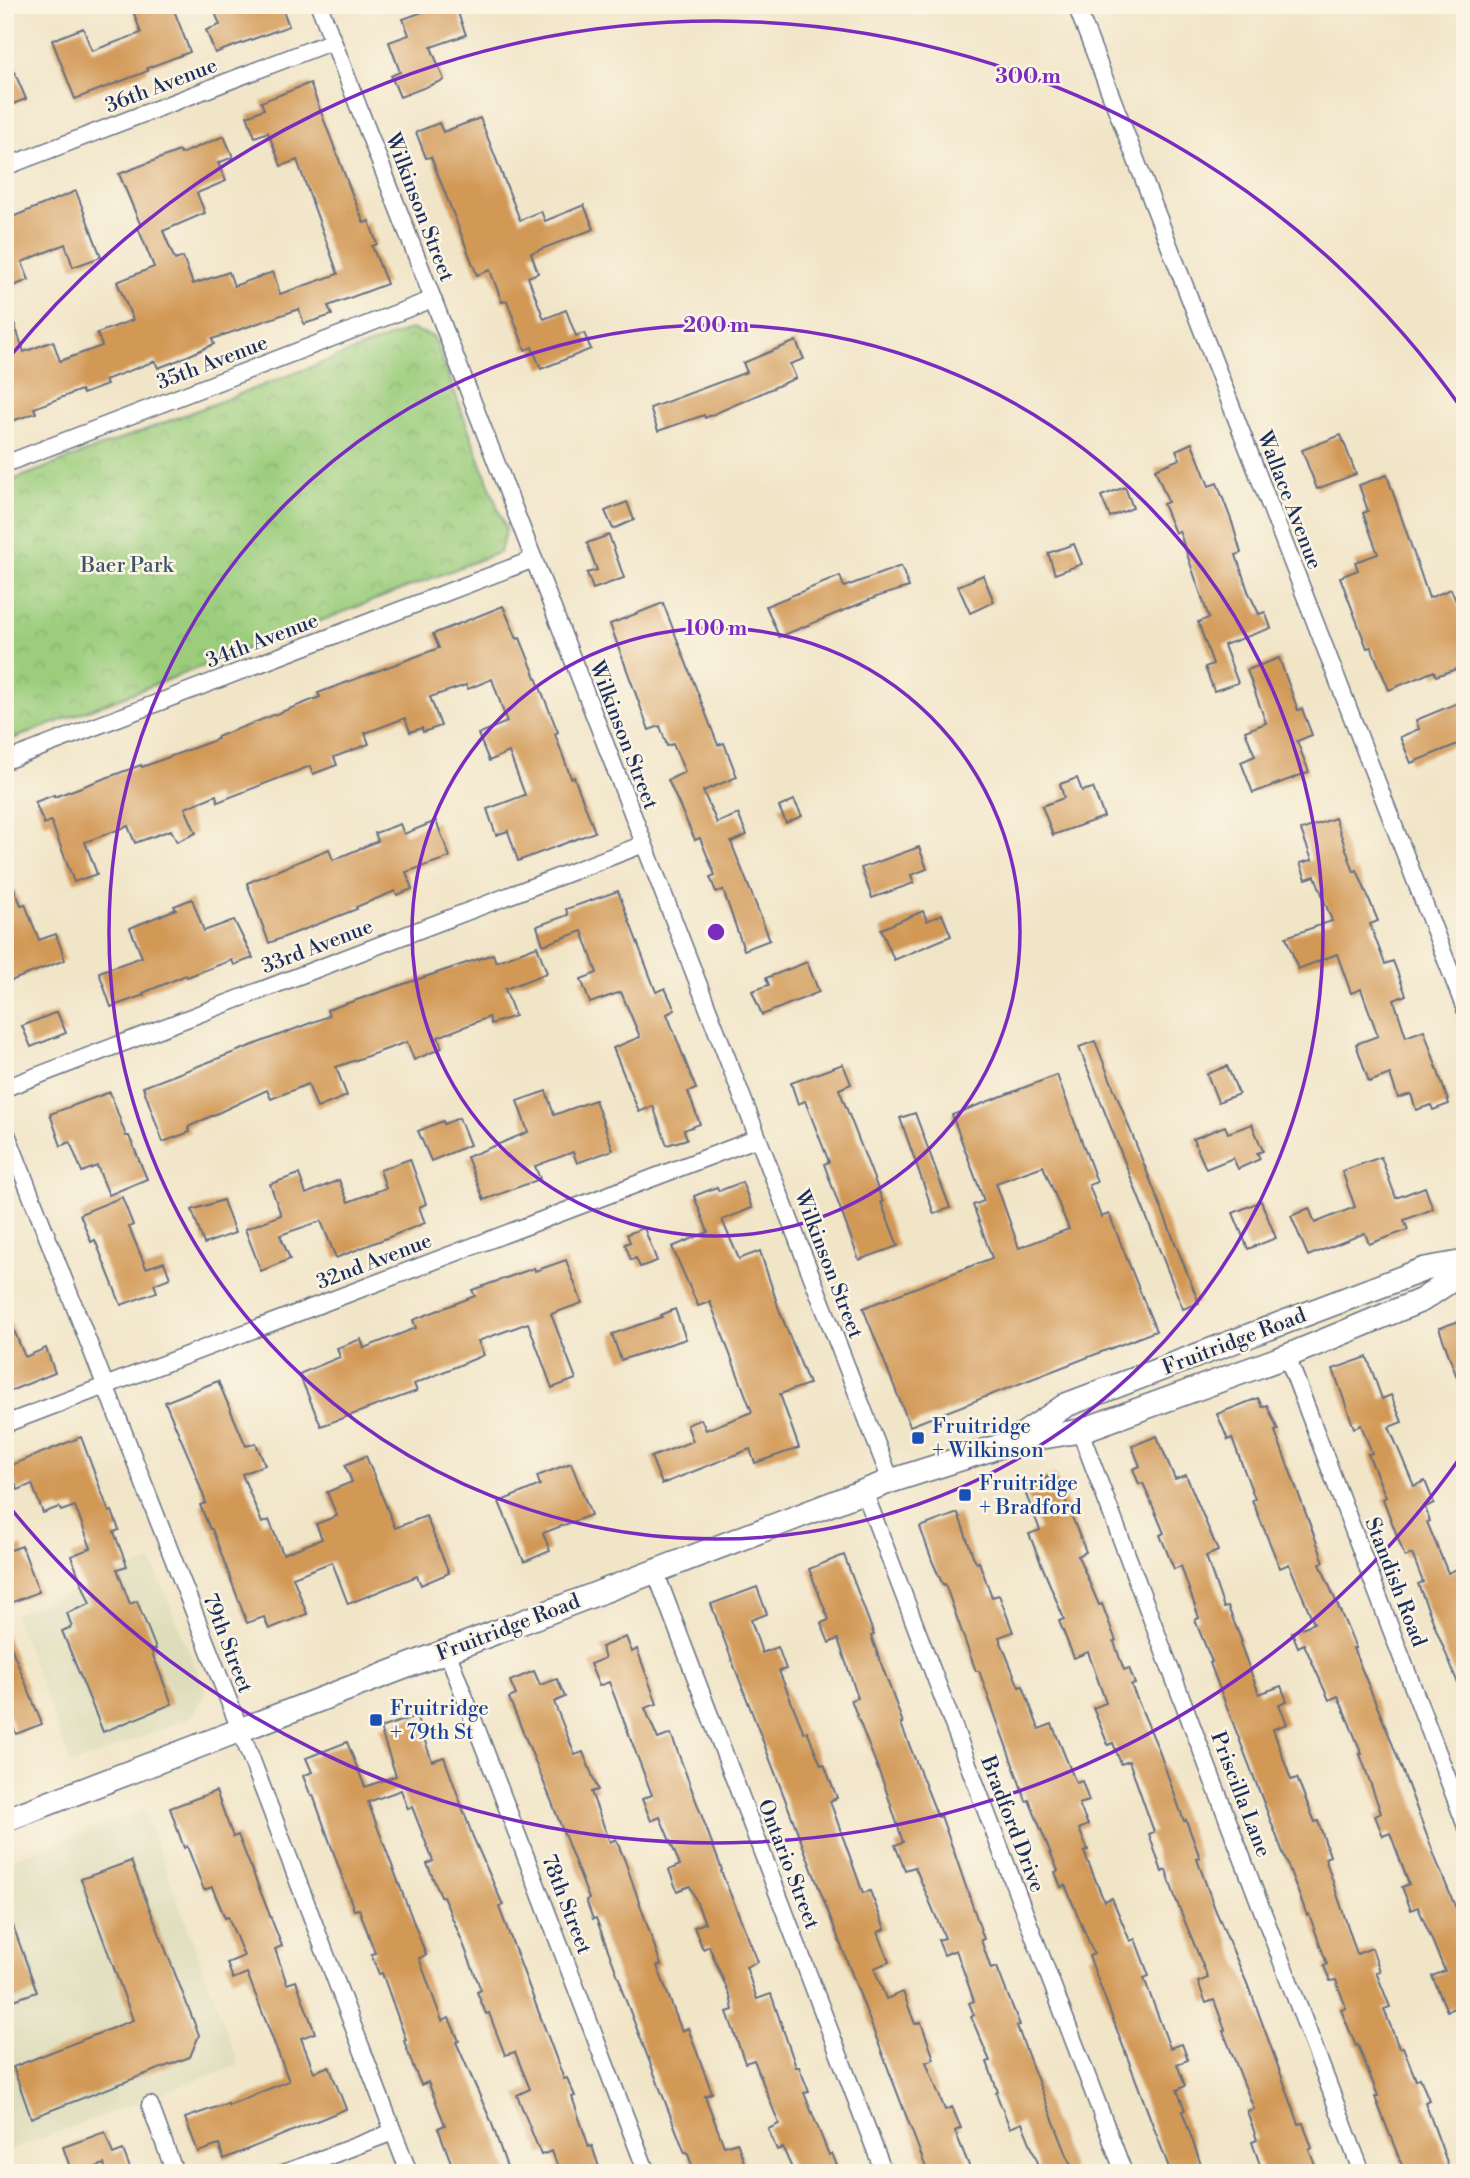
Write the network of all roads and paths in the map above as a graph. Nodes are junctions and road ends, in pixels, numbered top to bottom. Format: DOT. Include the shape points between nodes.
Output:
graph roads {
  1 [pos="319,5"];
  2 [pos="1076,5"];
  3 [pos="333,41"];
  4 [pos="5,167"];
  5 [pos="433,299"];
  6 [pos="5,464"];
  7 [pos="534,559"];
  8 [pos="5,761"];
  9 [pos="644,844"];
  10 [pos="1465,1009"];
  11 [pos="5,1088"];
  12 [pos="5,1129"];
  13 [pos="758,1138"];
  14 [pos="1465,1262"];
  15 [pos="1465,1271"];
  16 [pos="1287,1356"];
  17 [pos="105,1386"];
  18 [pos="5,1424"];
  19 [pos="1080,1430"];
  20 [pos="1013,1442"];
  21 [pos="891,1481"];
  22 [pos="864,1491"];
  23 [pos="655,1571"];
  24 [pos="447,1651"];
  25 [pos="239,1730"];
  26 [pos="5,1820"];
  27 [pos="1465,1824"];
  28 [pos="150,2105"];
  29 [pos="393,2132"];
  30 [pos="175,2173"];
  31 [pos="284,2173"];
  32 [pos="409,2173"];
  33 [pos="647,2173"];
  34 [pos="884,2173"];
  35 [pos="1124,2173"];
  36 [pos="1362,2173"];
  1 -- 3 [label="street, Wilkinson Street"];
  2 -- 10 [label="street, Wallace Avenue"];
  3 -- 4 [label="street, 36th Avenue"];
  3 -- 5 [label="street, Wilkinson Street"];
  5 -- 6 [label="street, 35th Avenue"];
  5 -- 7 [label="street, Wilkinson Street"];
  7 -- 8 [label="street, 34th Avenue"];
  7 -- 9 [label="street, Wilkinson Street"];
  9 -- 11 [label="street, 33rd Avenue"];
  9 -- 13 [label="street, Wilkinson Street"];
  12 -- 17 [label="street, 79th Street"];
  13 -- 17 [label="street, 32nd Avenue"];
  13 -- 21 [label="street, Wilkinson Street"];
  14 -- 20 [label="main road, Fruitridge Road" via="1425,1269 1066,1405"];
  15 -- 16 [label="main road, Fruitridge Road" via="1422,1300"];
  16 -- 19 [label="main road, Fruitridge Road"];
  16 -- 27 [label="street, Standish Road"];
  17 -- 18 [label="street, 32nd Avenue"];
  17 -- 25 [label="street, 79th Street"];
  19 -- 20 [label="main road, Fruitridge Road"];
  19 -- 36 [label="street, Priscilla Lane"];
  20 -- 21 [label="main road, Fruitridge Road"];
  21 -- 22 [label="main road, Fruitridge Road"];
  22 -- 23 [label="main road, Fruitridge Road"];
  22 -- 35 [label="street, Bradford Drive"];
  23 -- 24 [label="main road, Fruitridge Road"];
  23 -- 34 [label="street, Ontario Street"];
  24 -- 25 [label="main road, Fruitridge Road"];
  24 -- 33 [label="street, 78th Street"];
  25 -- 26 [label="main road, Fruitridge Road"];
  25 -- 29 [label="street, 79th Street"];
  28 -- 30 [label="street"];
  29 -- 31 [label="street"];
  29 -- 32 [label="street, 79th Street"];
}
